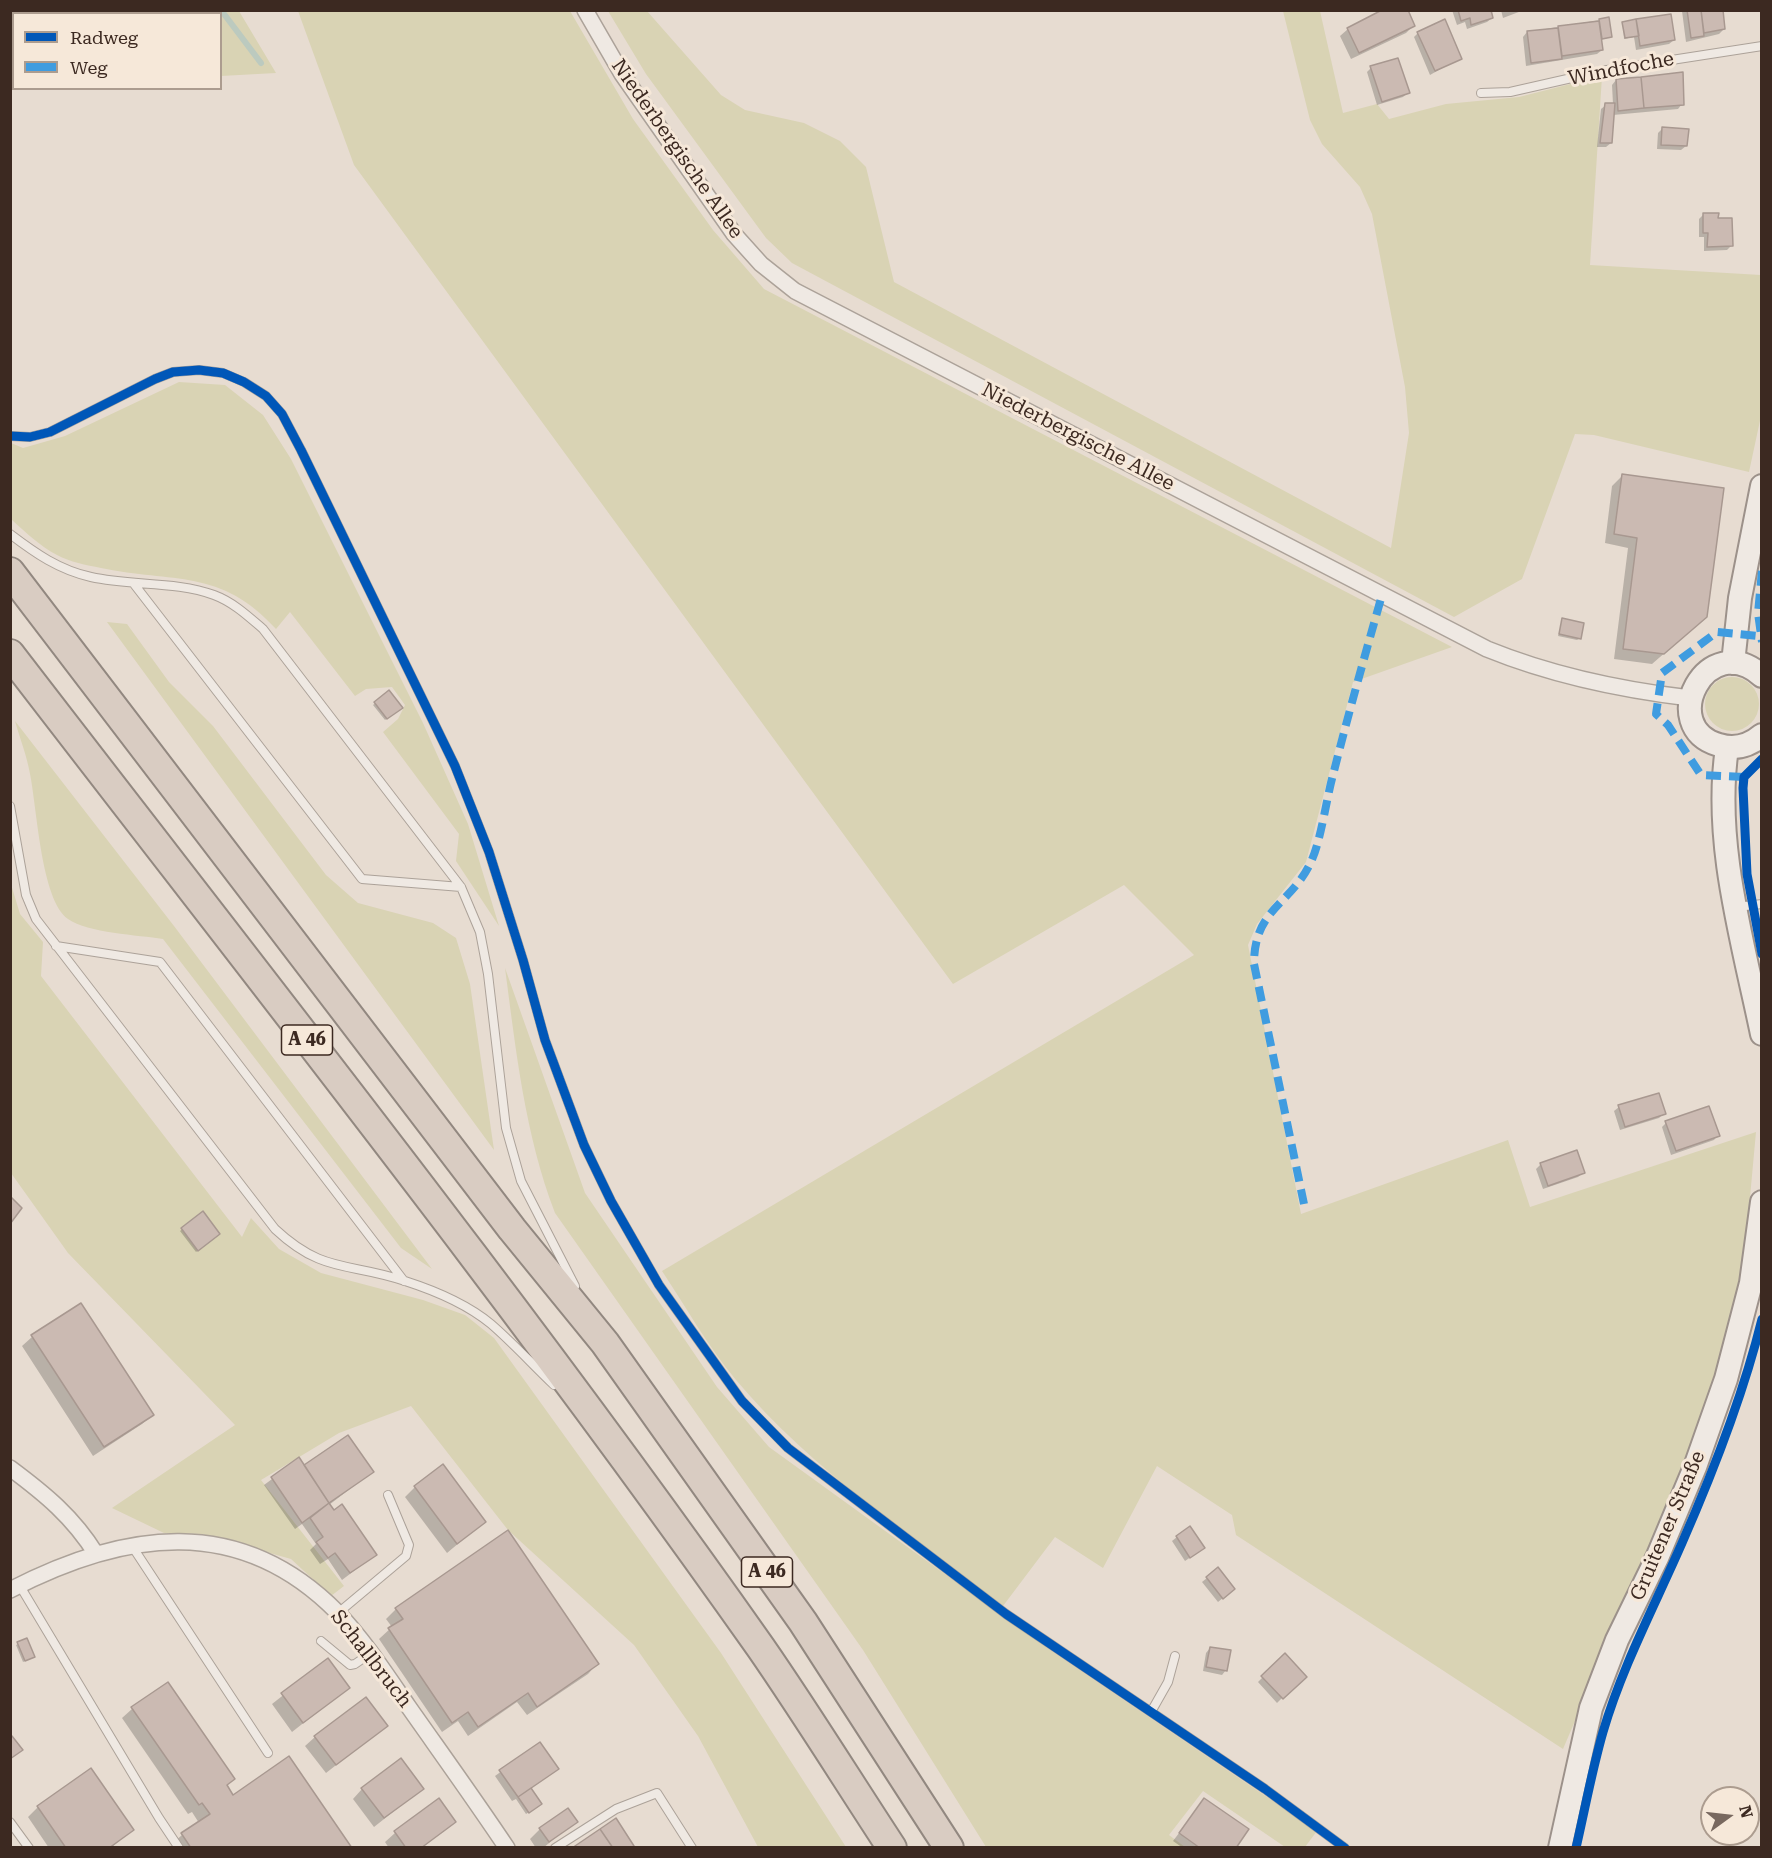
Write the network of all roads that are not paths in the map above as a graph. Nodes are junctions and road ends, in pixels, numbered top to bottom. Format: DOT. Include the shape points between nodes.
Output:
graph roads {
  1 [pos="585,10"];
  2 [pos="1761,46"];
  3 [pos="1481,93"];
  4 [pos="10,436"];
  5 [pos="1761,486"];
  6 [pos="10,534"];
  7 [pos="10,572"];
  8 [pos="134,584"];
  9 [pos="10,654"];
  10 [pos="1733,663"];
  11 [pos="1761,676"];
  12 [pos="1690,698"];
  13 [pos="1761,735"];
  14 [pos="1727,748"];
  15 [pos="10,806"];
  16 [pos="461,887"];
  17 [pos="1761,904"];
  18 [pos="1736,907"];
  19 [pos="56,946"];
  20 [pos="1761,1034"];
  21 [pos="1761,1202"];
  22 [pos="404,1281"];
  23 [pos="579,1293"];
  24 [pos="584,1303"];
  25 [pos="605,1343"];
  26 [pos="559,1389"];
  27 [pos="567,1397"];
  28 [pos="601,1428"];
  29 [pos="10,1468"];
  30 [pos="388,1495"];
  31 [pos="131,1544"];
  32 [pos="96,1554"];
  33 [pos="15,1588"];
  34 [pos="338,1613"];
  35 [pos="321,1641"];
  36 [pos="371,1653"];
  37 [pos="1176,1656"];
  38 [pos="1151,1712"];
  39 [pos="268,1753"];
  40 [pos="10,1822"];
  41 [pos="28,1848"];
  42 [pos="179,1848"];
  43 [pos="507,1848"];
  44 [pos="555,1848"];
  45 [pos="692,1848"];
  46 [pos="892,1848"];
  47 [pos="949,1848"];
  48 [pos="1346,1848"];
  49 [pos="1560,1848"];
  1 -- 12 [label="street, Niederbergische Allee" via="622,74 734,234 761,264 795,291 1487,649 1541,669"];
  2 -- 3 [label="lane, Windfoche" via="1607,70 1510,92"];
  4 -- 38 [label="lane" via="50,432 173,372 199,370 223,374 244,381 266,396 282,414 301,450 455,766 489,852 565,1098 610,1201 659,1285 742,1401 788,1448 1006,1614"];
  5 -- 10 [label="main road" via="1740,598"];
  6 -- 8 [label="lane" via="43,559 88,577"];
  7 -- 25 [label="highway, A 46" via="512,1229"];
  8 -- 16 [label="lane" via="214,595 240,609 263,629"];
  8 -- 16 [label="lane" via="362,879"];
  9 -- 28 [label="highway, A 46"];
  10 -- 11 [label="main road" via="1750,667"];
  10 -- 12 [label="main road" via="1703,674"];
  12 -- 14 [label="main road" via="1696,727 1707,740"];
  13 -- 14 [label="main road" via="1746,745"];
  14 -- 18 [label="main road" via="1722,777 1723,808"];
  15 -- 19 [label="lane" via="26,895 36,919"];
  16 -- 23 [label="lane" via="480,932 506,1128 521,1181"];
  17 -- 18 [label="lane"];
  18 -- 20 [label="main road"];
  19 -- 22 [label="lane" via="275,1229 296,1250 322,1263"];
  19 -- 22 [label="lane" via="160,962"];
  21 -- 49 [label="main road, Gruitener Straße" via="1751,1282 1726,1379 1695,1467 1617,1640 1592,1708"];
  22 -- 26 [label="lane" via="456,1303 489,1323"];
  24 -- 25 [label="lane"];
  25 -- 47 [label="highway, A 46" via="803,1622"];
  27 -- 28 [label="lane"];
  28 -- 46 [label="highway, A 46" via="763,1651"];
  29 -- 32 [label="street" via="55,1501 80,1528"];
  30 -- 34 [label="lane" via="409,1545 405,1556"];
  31 -- 32 [label="street, Schallbruch"];
  31 -- 34 [label="street, Schallbruch" via="189,1540 236,1549 282,1568"];
  31 -- 39 [label="lane"];
  32 -- 33 [label="street, Schallbruch"];
  33 -- 42 [label="lane"];
  34 -- 36 [label="street, Schallbruch"];
  35 -- 36 [label="lane" via="350,1665"];
  36 -- 43 [label="street, Schallbruch"];
  37 -- 38 [label="lane" via="1168,1682"];
  38 -- 48 [label="lane"];
  40 -- 41 [label="lane"];
  44 -- 45 [label="lane" via="616,1809 657,1793"];
}
